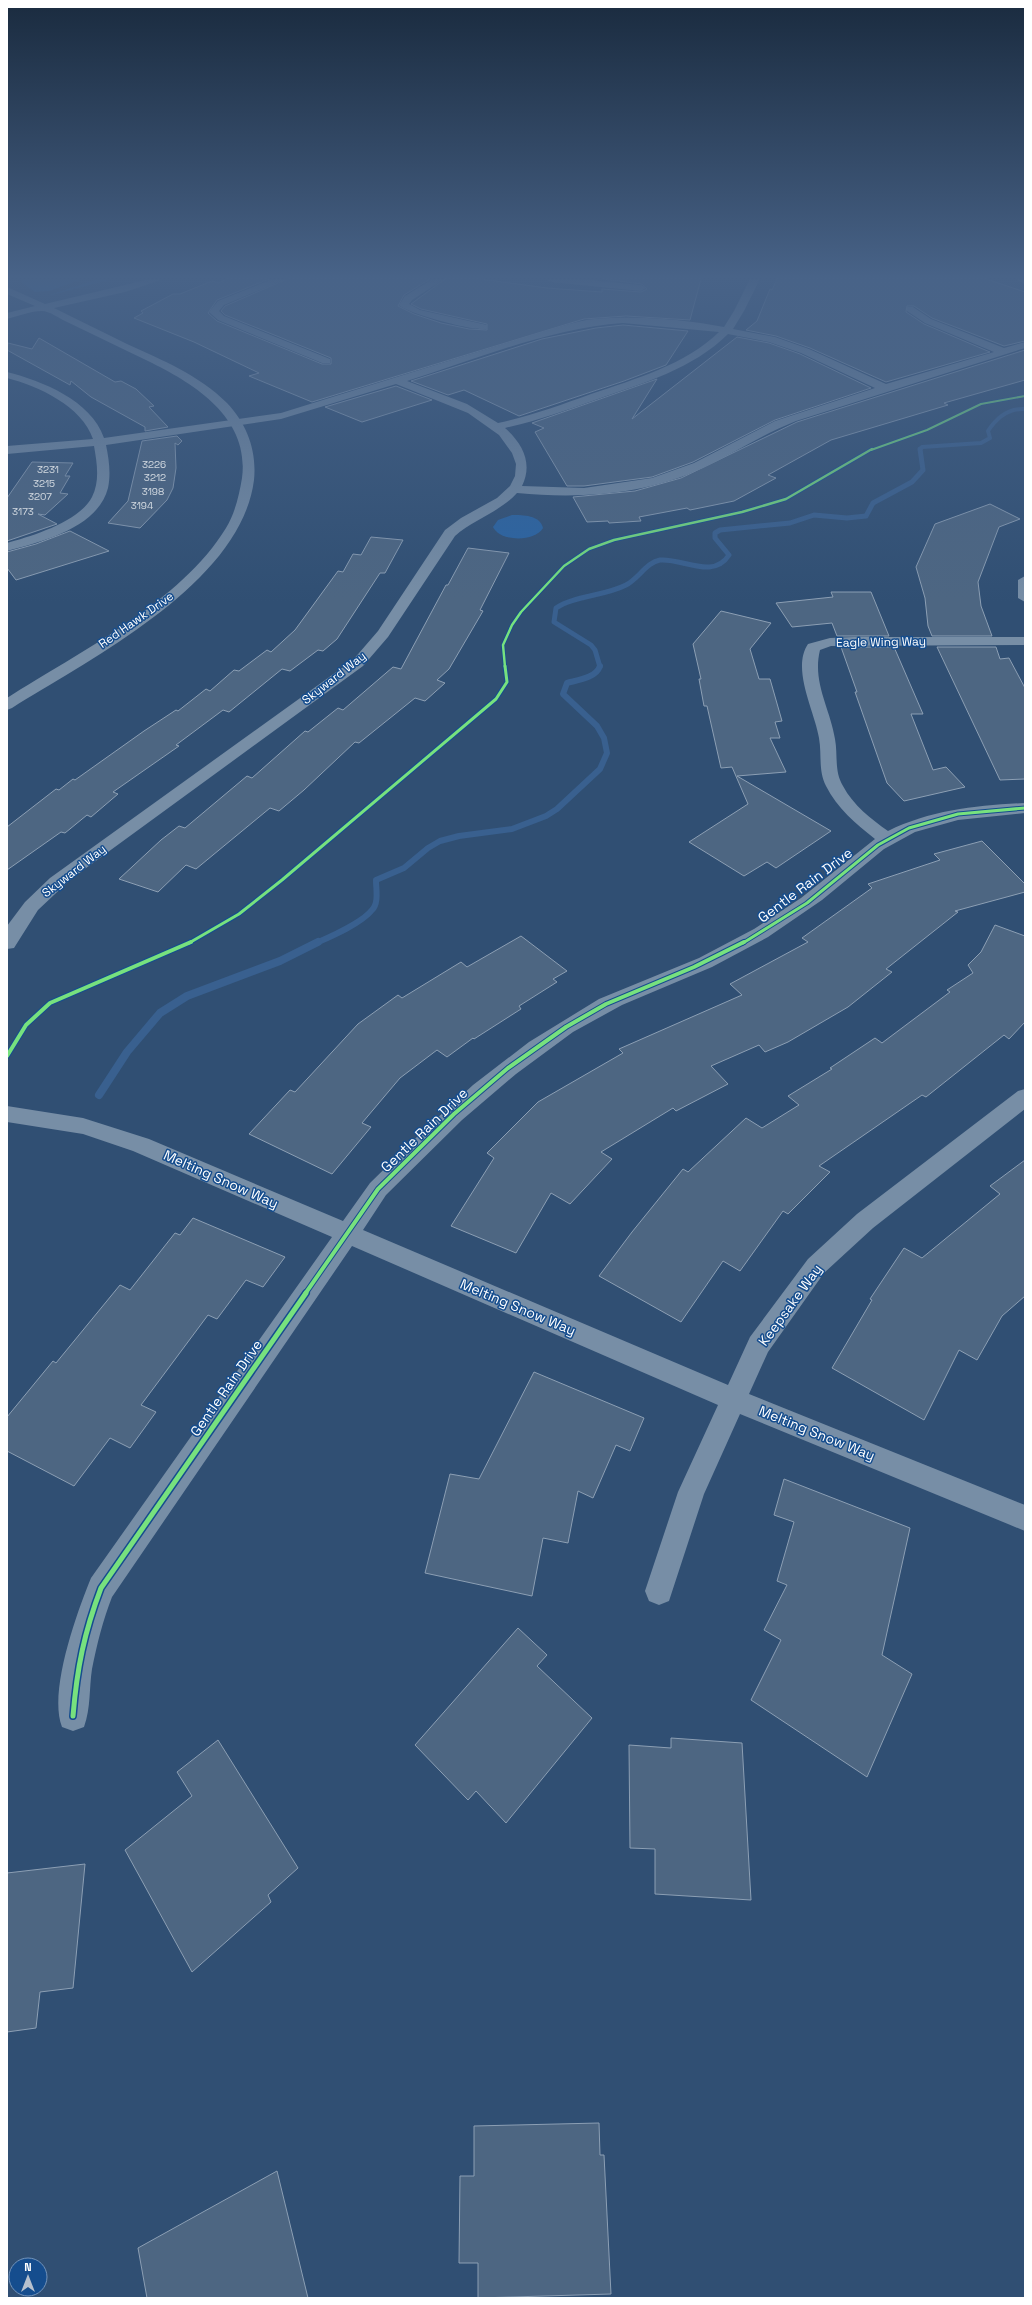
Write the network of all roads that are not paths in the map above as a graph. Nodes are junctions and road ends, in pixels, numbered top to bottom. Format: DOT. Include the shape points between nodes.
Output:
graph roads {
  1 [pos="42,387"];
  2 [pos="200,387"];
  3 [pos="380,387"];
  4 [pos="412,387"];
  5 [pos="622,387"];
  6 [pos="882,387"];
  7 [pos="895,387"];
  8 [pos="887,389"];
  9 [pos="237,422"];
  10 [pos="495,427"];
  11 [pos="100,442"];
  12 [pos="7,450"];
  13 [pos="514,489"];
  14 [pos="7,547"];
  15 [pos="1025,580"];
  16 [pos="1025,598"];
  17 [pos="1025,641"];
  18 [pos="7,706"];
  19 [pos="1025,808"];
  20 [pos="887,839"];
  21 [pos="7,943"];
  22 [pos="1025,1097"];
  23 [pos="7,1114"];
  24 [pos="346,1234"];
  25 [pos="735,1400"];
  26 [pos="1025,1518"];
  27 [pos="659,1591"];
  28 [pos="73,1716"];
  1 -- 11 [label="street" via="92,424"];
  2 -- 9 [label="street, Red Hawk Drive" via="216,398"];
  3 -- 9 [label="street" via="304,410"];
  4 -- 10 [label="street, Skyward Way" via="470,410"];
  5 -- 10 [label="street" via="534,418"];
  6 -- 8 [label="street"];
  7 -- 8 [label="street"];
  8 -- 13 [label="street" via="774,426 698,466 673,476 585,491"];
  9 -- 11 [label="street"];
  9 -- 18 [label="street, Red Hawk Drive" via="243,434 249,461 248,488 240,514 209,560 156,609"];
  10 -- 13 [label="street, Skyward Way" via="511,442 521,457 521,474"];
  11 -- 12 [label="street"];
  11 -- 14 [label="street" via="104,478 101,492 92,506 78,519"];
  13 -- 21 [label="street, Skyward Way" via="497,503 462,522 450,533 383,634 358,663 65,875 36,901"];
  15 -- 16 [label="street"];
  17 -- 20 [label="street, Eagle Wing Way" via="854,641 830,642 813,647 808,671 828,737 829,775 841,795 861,819"];
  19 -- 20 [label="street, Gentle Rain Drive" via="961,815 927,822"];
  20 -- 24 [label="street, Gentle Rain Drive" via="851,865 833,882 760,933 714,959 599,1008 533,1048 484,1087 428,1138 378,1189"];
  22 -- 25 [label="street, Keepsake Way" via="865,1221 816,1266 760,1345"];
  23 -- 24 [label="street, Melting Snow Way" via="61,1122 113,1134"];
  24 -- 25 [label="street, Melting Snow Way"];
  24 -- 28 [label="street, Gentle Rain Drive" via="101,1588 86,1625 77,1670"];
  25 -- 26 [label="street, Melting Snow Way"];
  25 -- 27 [label="street, Keepsake Way" via="692,1492"];
}
